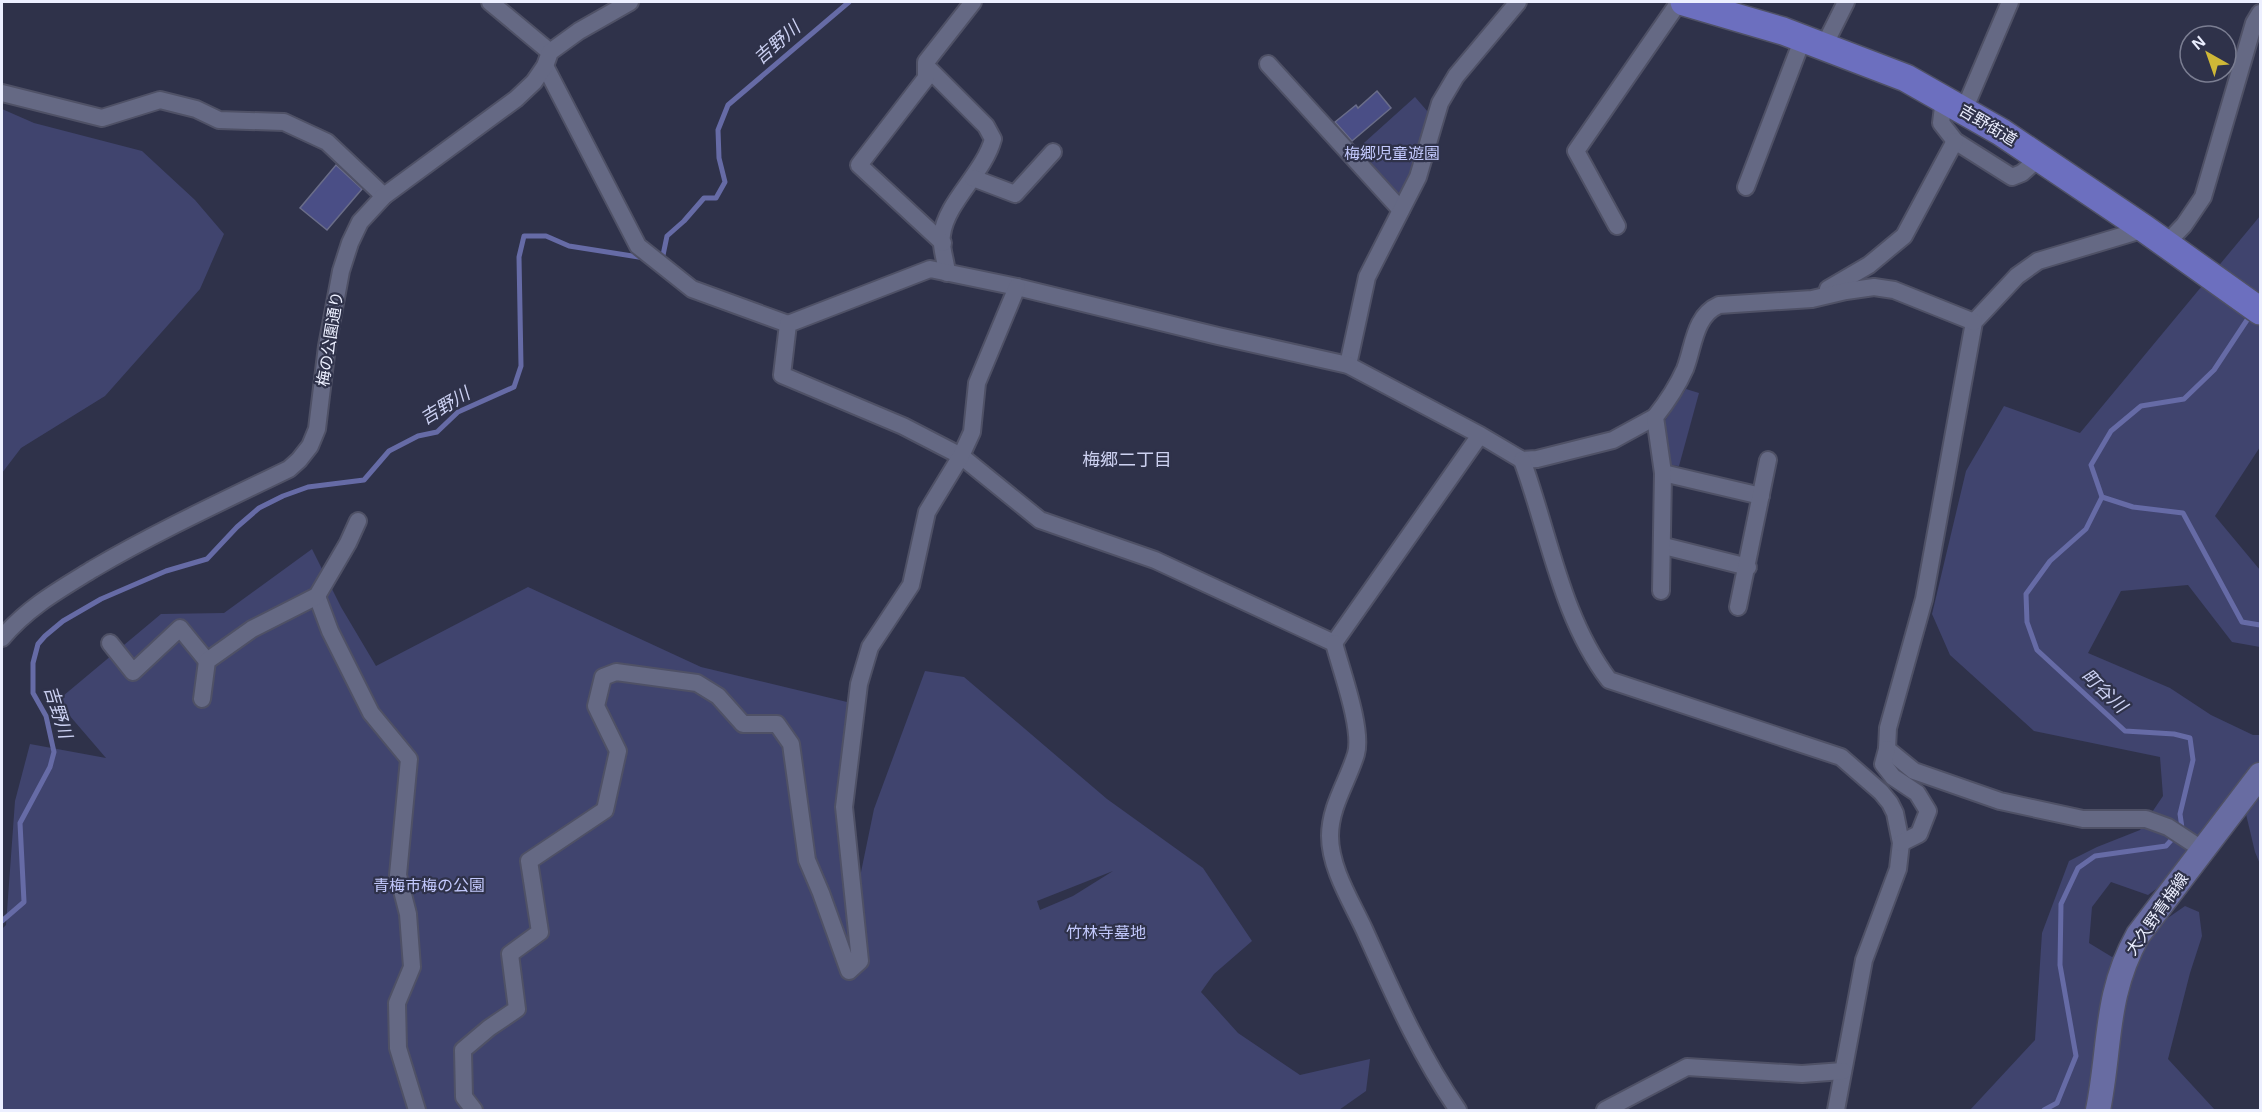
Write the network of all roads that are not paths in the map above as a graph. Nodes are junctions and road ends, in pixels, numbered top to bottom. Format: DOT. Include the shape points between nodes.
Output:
graph roads {
  1 [pos="490,2"];
  2 [pos="630,2"];
  3 [pos="973,2"];
  4 [pos="1518,2"];
  5 [pos="1680,2"];
  6 [pos="1684,2"];
  7 [pos="1846,2"];
  8 [pos="2010,2"];
  9 [pos="2260,13"];
  10 [pos="1814,42"];
  11 [pos="547,59"];
  12 [pos="1268,64"];
  13 [pos="928,68"];
  14 [pos="2,93"];
  15 [pos="1954,104"];
  16 [pos="1955,141"];
  17 [pos="1053,152"];
  18 [pos="2040,158"];
  19 [pos="973,178"];
  20 [pos="1746,187"];
  21 [pos="384,196"];
  22 [pos="1401,210"];
  23 [pos="1617,226"];
  24 [pos="2155,237"];
  25 [pos="943,243"];
  26 [pos="947,273"];
  27 [pos="1017,287"];
  28 [pos="1812,299"];
  29 [pos="2260,311"];
  30 [pos="1974,322"];
  31 [pos="788,324"];
  32 [pos="1348,365"];
  33 [pos="1655,417"];
  34 [pos="1480,435"];
  35 [pos="961,456"];
  36 [pos="1522,460"];
  37 [pos="1768,460"];
  38 [pos="1663,473"];
  39 [pos="1761,496"];
  40 [pos="357,521"];
  41 [pos="1664,546"];
  42 [pos="1748,567"];
  43 [pos="1661,591"];
  44 [pos="317,596"];
  45 [pos="1738,607"];
  46 [pos="2,638"];
  47 [pos="110,643"];
  48 [pos="1334,643"];
  49 [pos="207,661"];
  50 [pos="202,699"];
  51 [pos="1887,749"];
  52 [pos="2260,775"];
  53 [pos="1901,843"];
  54 [pos="2195,845"];
  55 [pos="1843,1071"];
  56 [pos="417,1110"];
  57 [pos="474,1110"];
  58 [pos="1458,1110"];
  59 [pos="1605,1110"];
  60 [pos="1836,1110"];
  61 [pos="2098,1110"];
  1 -- 11 [label="street"];
  2 -- 11 [label="street, 梅の公園通り" via="579,31"];
  3 -- 13 [label="street" via="926,62"];
  4 -- 22 [label="street" via="1456,75 1440,103 1418,177"];
  5 -- 23 [label="street" via="1576,151"];
  6 -- 10 [label="main road, 吉野街道"];
  7 -- 10 [label="street"];
  8 -- 15 [label="street"];
  9 -- 24 [label="street" via="2203,197 2184,225"];
  10 -- 15 [label="main road, 吉野街道" via="1906,78"];
  10 -- 20 [label="street"];
  11 -- 21 [label="street, 梅の公園通り" via="534,82 516,99"];
  11 -- 31 [label="street" via="638,246 692,289"];
  12 -- 22 [label="street"];
  13 -- 19 [label="street" via="993,139"];
  13 -- 25 [label="street" via="926,78 859,165"];
  14 -- 21 [label="street" via="102,118 160,100 219,120 284,122 327,142"];
  15 -- 16 [label="street" via="1941,123"];
  15 -- 18 [label="main road, 吉野街道"];
  16 -- 18 [label="street" via="2012,177"];
  16 -- 28 [label="street" via="1904,236 1869,265"];
  17 -- 19 [label="street" via="1015,194"];
  18 -- 24 [label="main road, 吉野街道"];
  19 -- 25 [label="street" via="952,208"];
  21 -- 46 [label="street, 梅の公園通り" via="360,222 350,243 331,324 317,429 299,460 289,469 133,546 46,598 19,618"];
  22 -- 32 [label="street" via="1367,277"];
  24 -- 29 [label="main road, 吉野街道"];
  24 -- 30 [label="street" via="2038,261 2017,276"];
  25 -- 26 [label="street"];
  26 -- 27 [label="street"];
  26 -- 31 [label="street" via="930,270"];
  27 -- 32 [label="street"];
  27 -- 35 [label="street" via="977,383 972,432"];
  28 -- 30 [label="street" via="1874,287 1894,290"];
  28 -- 33 [label="street" via="1719,305 1708,310 1701,319 1680,378"];
  30 -- 51 [label="street" via="1924,599 1888,728"];
  31 -- 35 [label="street" via="783,375 903,426"];
  32 -- 34 [label="street"];
  33 -- 36 [label="street" via="1613,440"];
  33 -- 38 [label="street"];
  34 -- 36 [label="street"];
  34 -- 48 [label="street"];
  35 -- 48 [label="street" via="1040,520 1155,560"];
  35 -- 57 [label="street" via="927,512 911,585 870,648 859,684 844,807 860,961 849,971 807,860 791,744 777,724 743,724 718,696 697,683 616,672 603,677 596,706 618,751 605,810 529,861 540,932 510,954 517,1010 463,1050 464,1097"];
  36 -- 53 [label="street" via="1573,617 1594,661 1609,680 1841,757 1890,803"];
  37 -- 39 [label="street"];
  38 -- 39 [label="street"];
  38 -- 41 [label="street"];
  39 -- 42 [label="street"];
  40 -- 44 [label="street"];
  41 -- 42 [label="street"];
  41 -- 43 [label="street"];
  42 -- 45 [label="street"];
  44 -- 49 [label="street" via="252,629"];
  44 -- 56 [label="street" via="371,713 409,759 398,875 408,914 412,967 398,1003 398,1048"];
  47 -- 49 [label="street" via="133,672 180,628"];
  48 -- 58 [label="street" via="1358,732 1357,752 1334,810 1330,836 1335,867 1435,1078"];
  49 -- 50 [label="street"];
  51 -- 53 [label="street" via="1883,764 1893,777 1917,793 1928,811 1919,834"];
  51 -- 54 [label="street" via="1914,771 2000,801 2083,819 2146,819 2168,827"];
  52 -- 54 [label="main road, 大久野青梅線"];
  53 -- 55 [label="street" via="1898,869 1864,960"];
  54 -- 61 [label="main road, 大久野青梅線" via="2125,958 2109,1018"];
  55 -- 59 [label="street" via="1802,1074 1687,1067"];
  55 -- 60 [label="street"];
}
